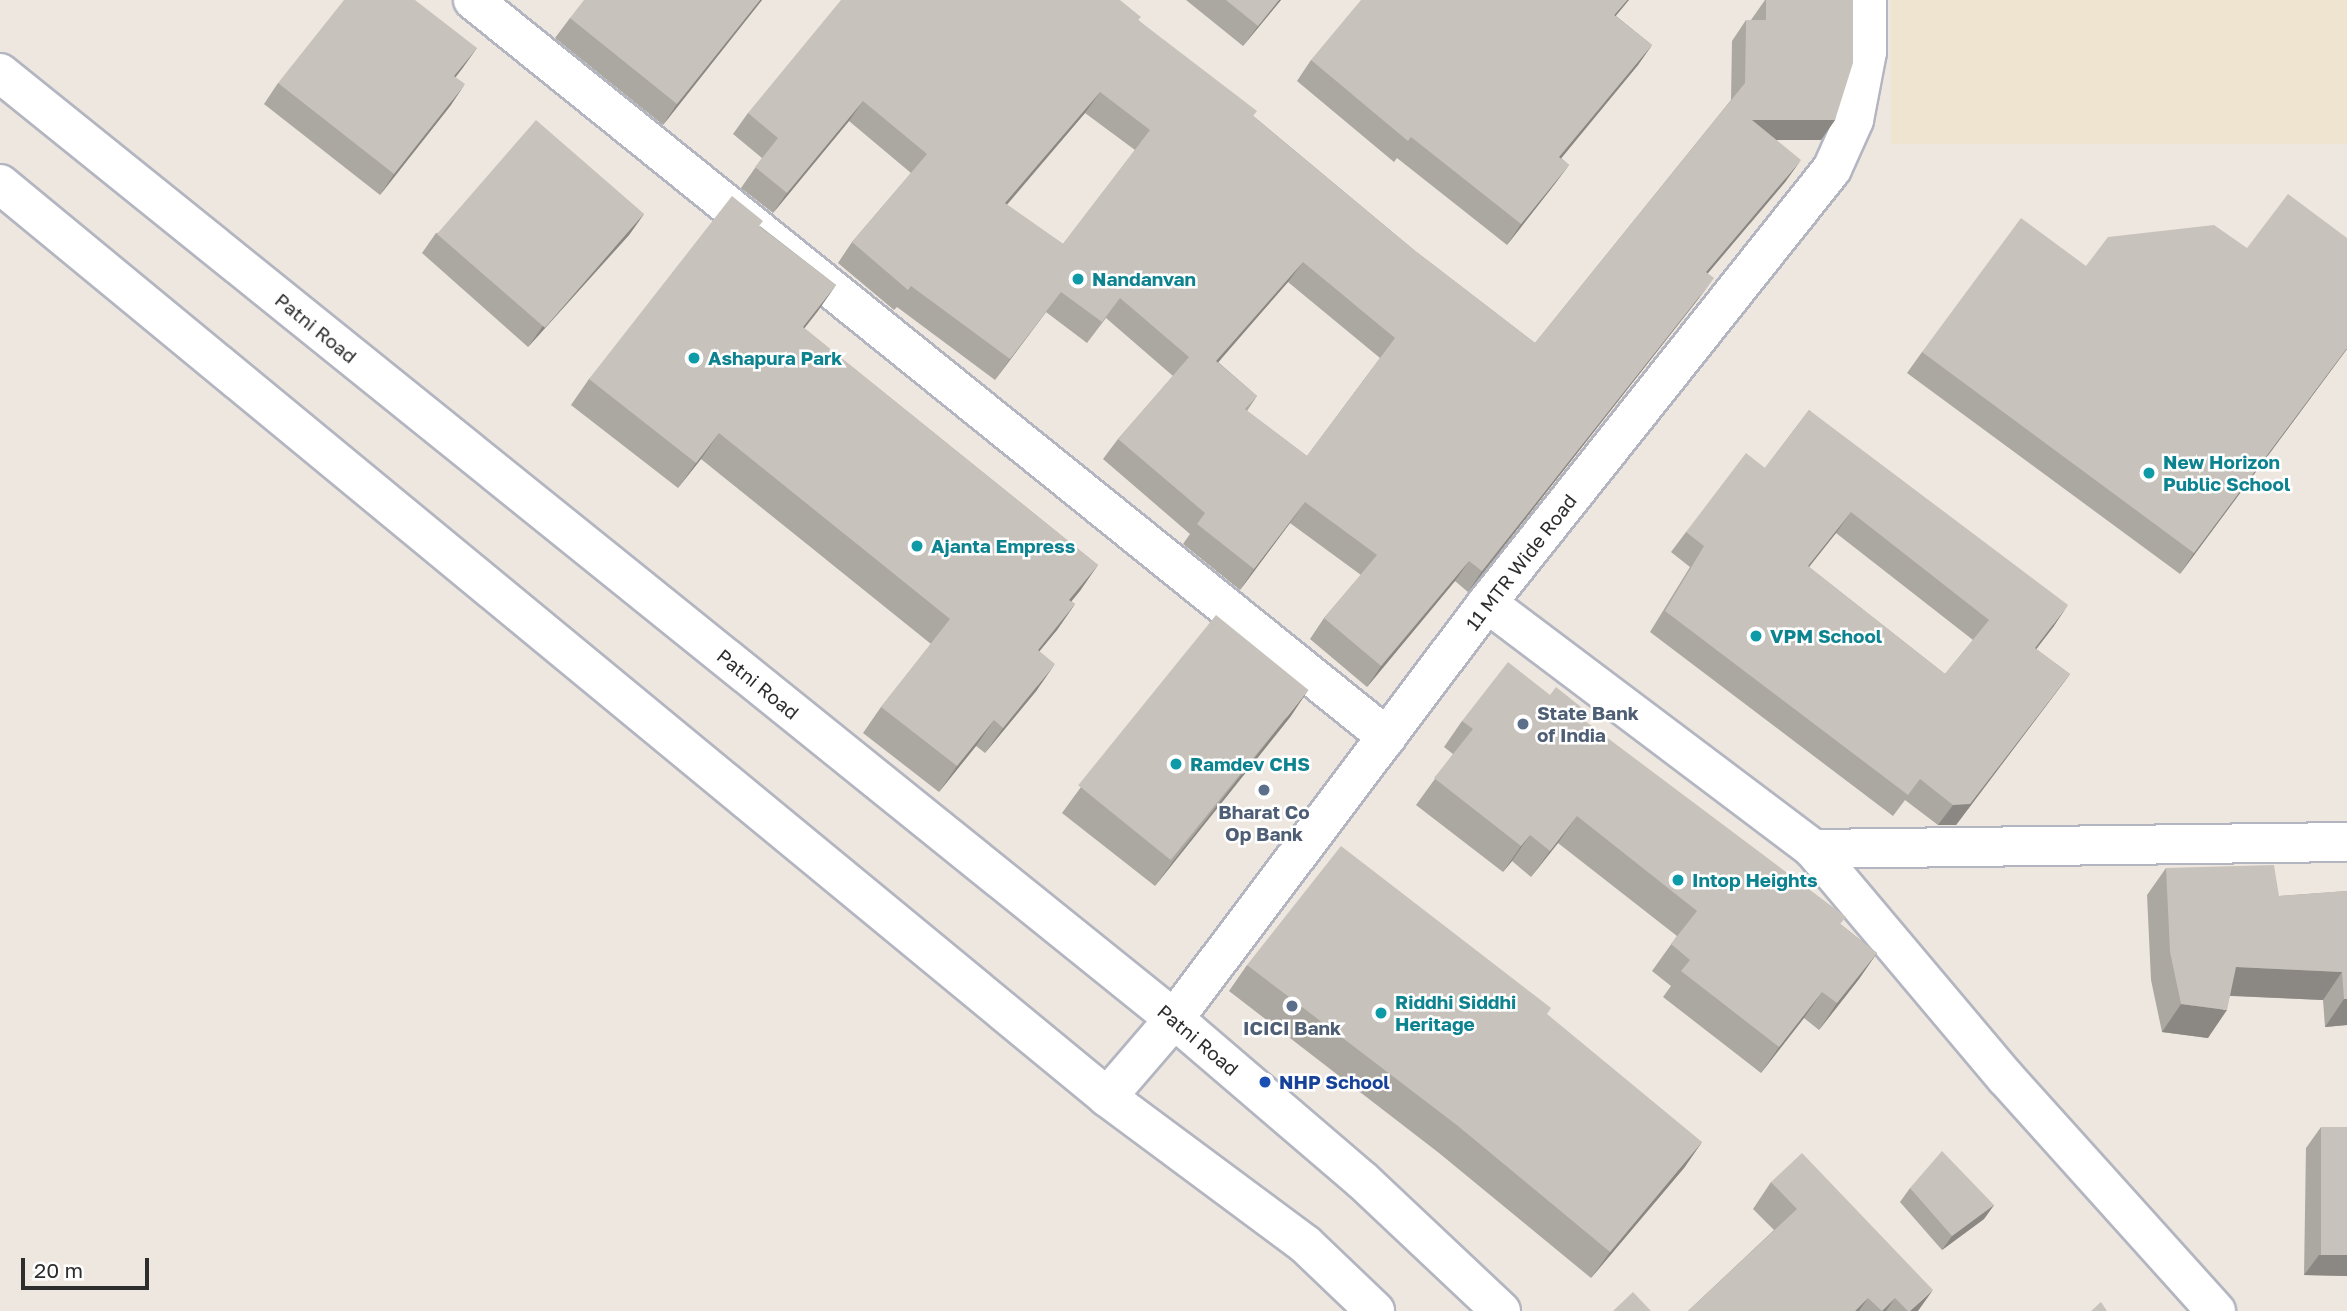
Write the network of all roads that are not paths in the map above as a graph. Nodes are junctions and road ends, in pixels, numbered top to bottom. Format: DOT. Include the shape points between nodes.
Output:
graph roads {
  1 [pos="1867,0"];
  2 [pos="493,6"];
  3 [pos="0,73"];
  4 [pos="0,184"];
  5 [pos="1487,603"];
  6 [pos="1387,737"];
  7 [pos="2347,842"];
  8 [pos="1813,849"];
  9 [pos="1174,1019"];
  10 [pos="1107,1097"];
  11 [pos="1376,1311"];
  12 [pos="1501,1311"];
  13 [pos="2216,1311"];
  1 -- 5 [label="street, 11 MTR Wide Road" via="1867,52 1854,120 1832,169"];
  2 -- 6 [label="street"];
  3 -- 9 [label="street, Patni Road"];
  4 -- 10 [label="street"];
  5 -- 6 [label="street, 11 MTR Wide Road"];
  5 -- 8 [label="street"];
  6 -- 9 [label="street, 11 MTR Wide Road"];
  7 -- 8 [label="street"];
  8 -- 13 [label="street" via="2111,1198"];
  9 -- 10 [label="street, 11 MTR Wide Road"];
  9 -- 12 [label="street, Patni Road" via="1362,1180"];
  10 -- 11 [label="street" via="1305,1244"];
}
